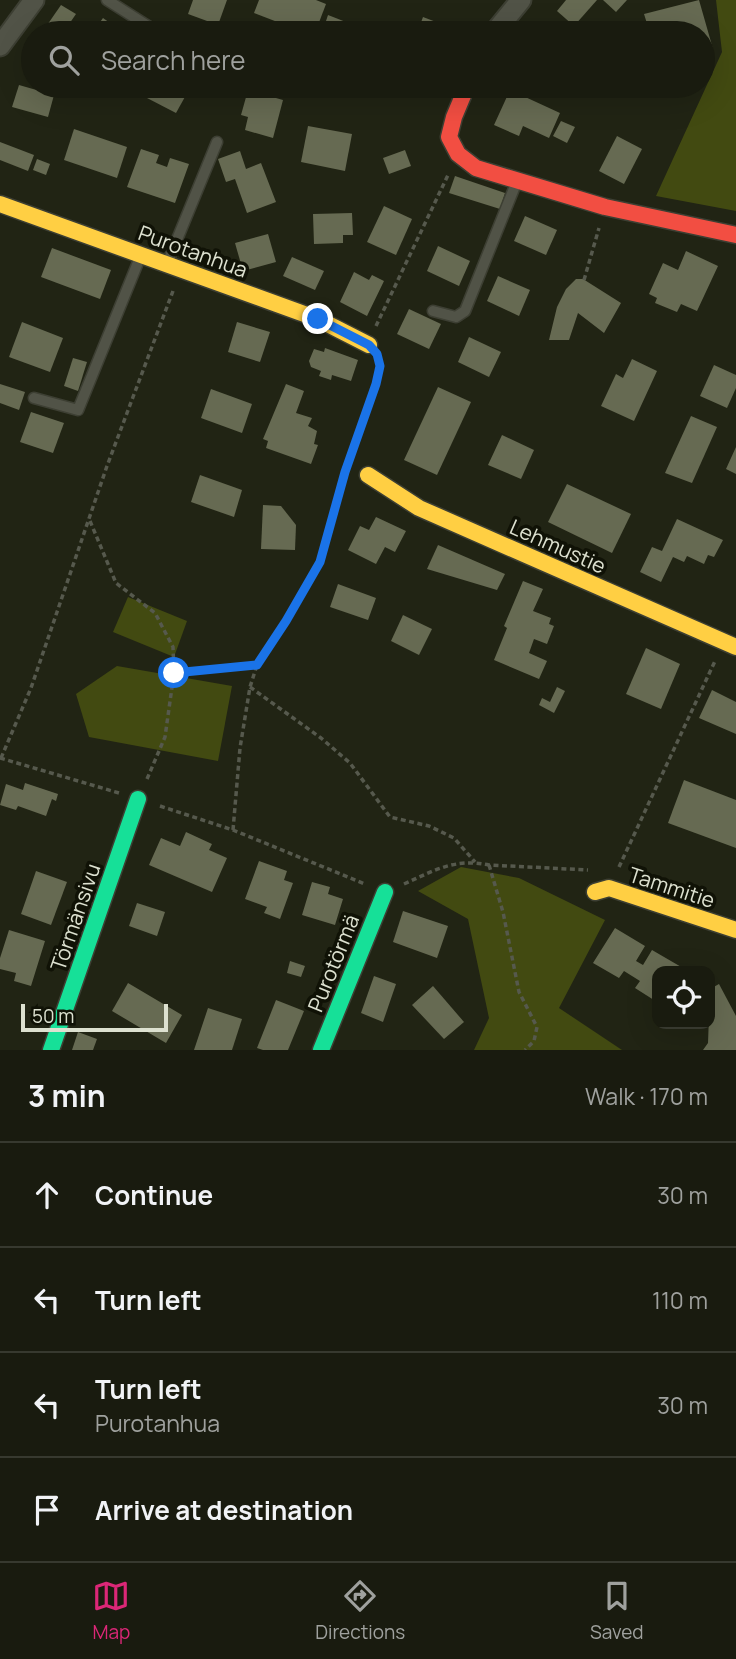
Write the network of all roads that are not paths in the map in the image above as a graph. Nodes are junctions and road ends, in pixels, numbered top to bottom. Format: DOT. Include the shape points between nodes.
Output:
graph roads {
  1 [pos="34,0"];
  2 [pos="107,0"];
  3 [pos="521,0"];
  4 [pos="140,21"];
  5 [pos="504,21"];
  6 [pos="0,46"];
  7 [pos="462,98"];
  8 [pos="217,142"];
  9 [pos="517,180"];
  10 [pos="0,204"];
  11 [pos="736,236"];
  12 [pos="141,255"];
  13 [pos="167,264"];
  14 [pos="433,311"];
  15 [pos="369,345"];
  16 [pos="34,398"];
  17 [pos="368,475"];
  18 [pos="730,644"];
  19 [pos="138,799"];
  20 [pos="602,890"];
  21 [pos="385,892"];
  22 [pos="736,930"];
  23 [pos="51,1050"];
  24 [pos="321,1050"];
  1 -- 6 [label="street"];
  2 -- 4 [label="lane"];
  3 -- 5 [label="street"];
  7 -- 9 [label="street" via="450,131 458,154 476,168"];
  8 -- 13 [label="lane"];
  9 -- 11 [label="street" via="605,208"];
  9 -- 14 [label="lane" via="465,311 456,317"];
  10 -- 12 [label="street, Purotanhua"];
  12 -- 13 [label="street, Purotanhua"];
  12 -- 16 [label="lane" via="78,410"];
  13 -- 15 [label="street, Purotanhua" via="334,326"];
  17 -- 18 [label="street, Lehmustie" via="419,508"];
  19 -- 23 [label="street, Törmänsivu"];
  20 -- 22 [label="street, Tammitie"];
  21 -- 24 [label="street, Purotörmä"];
}
